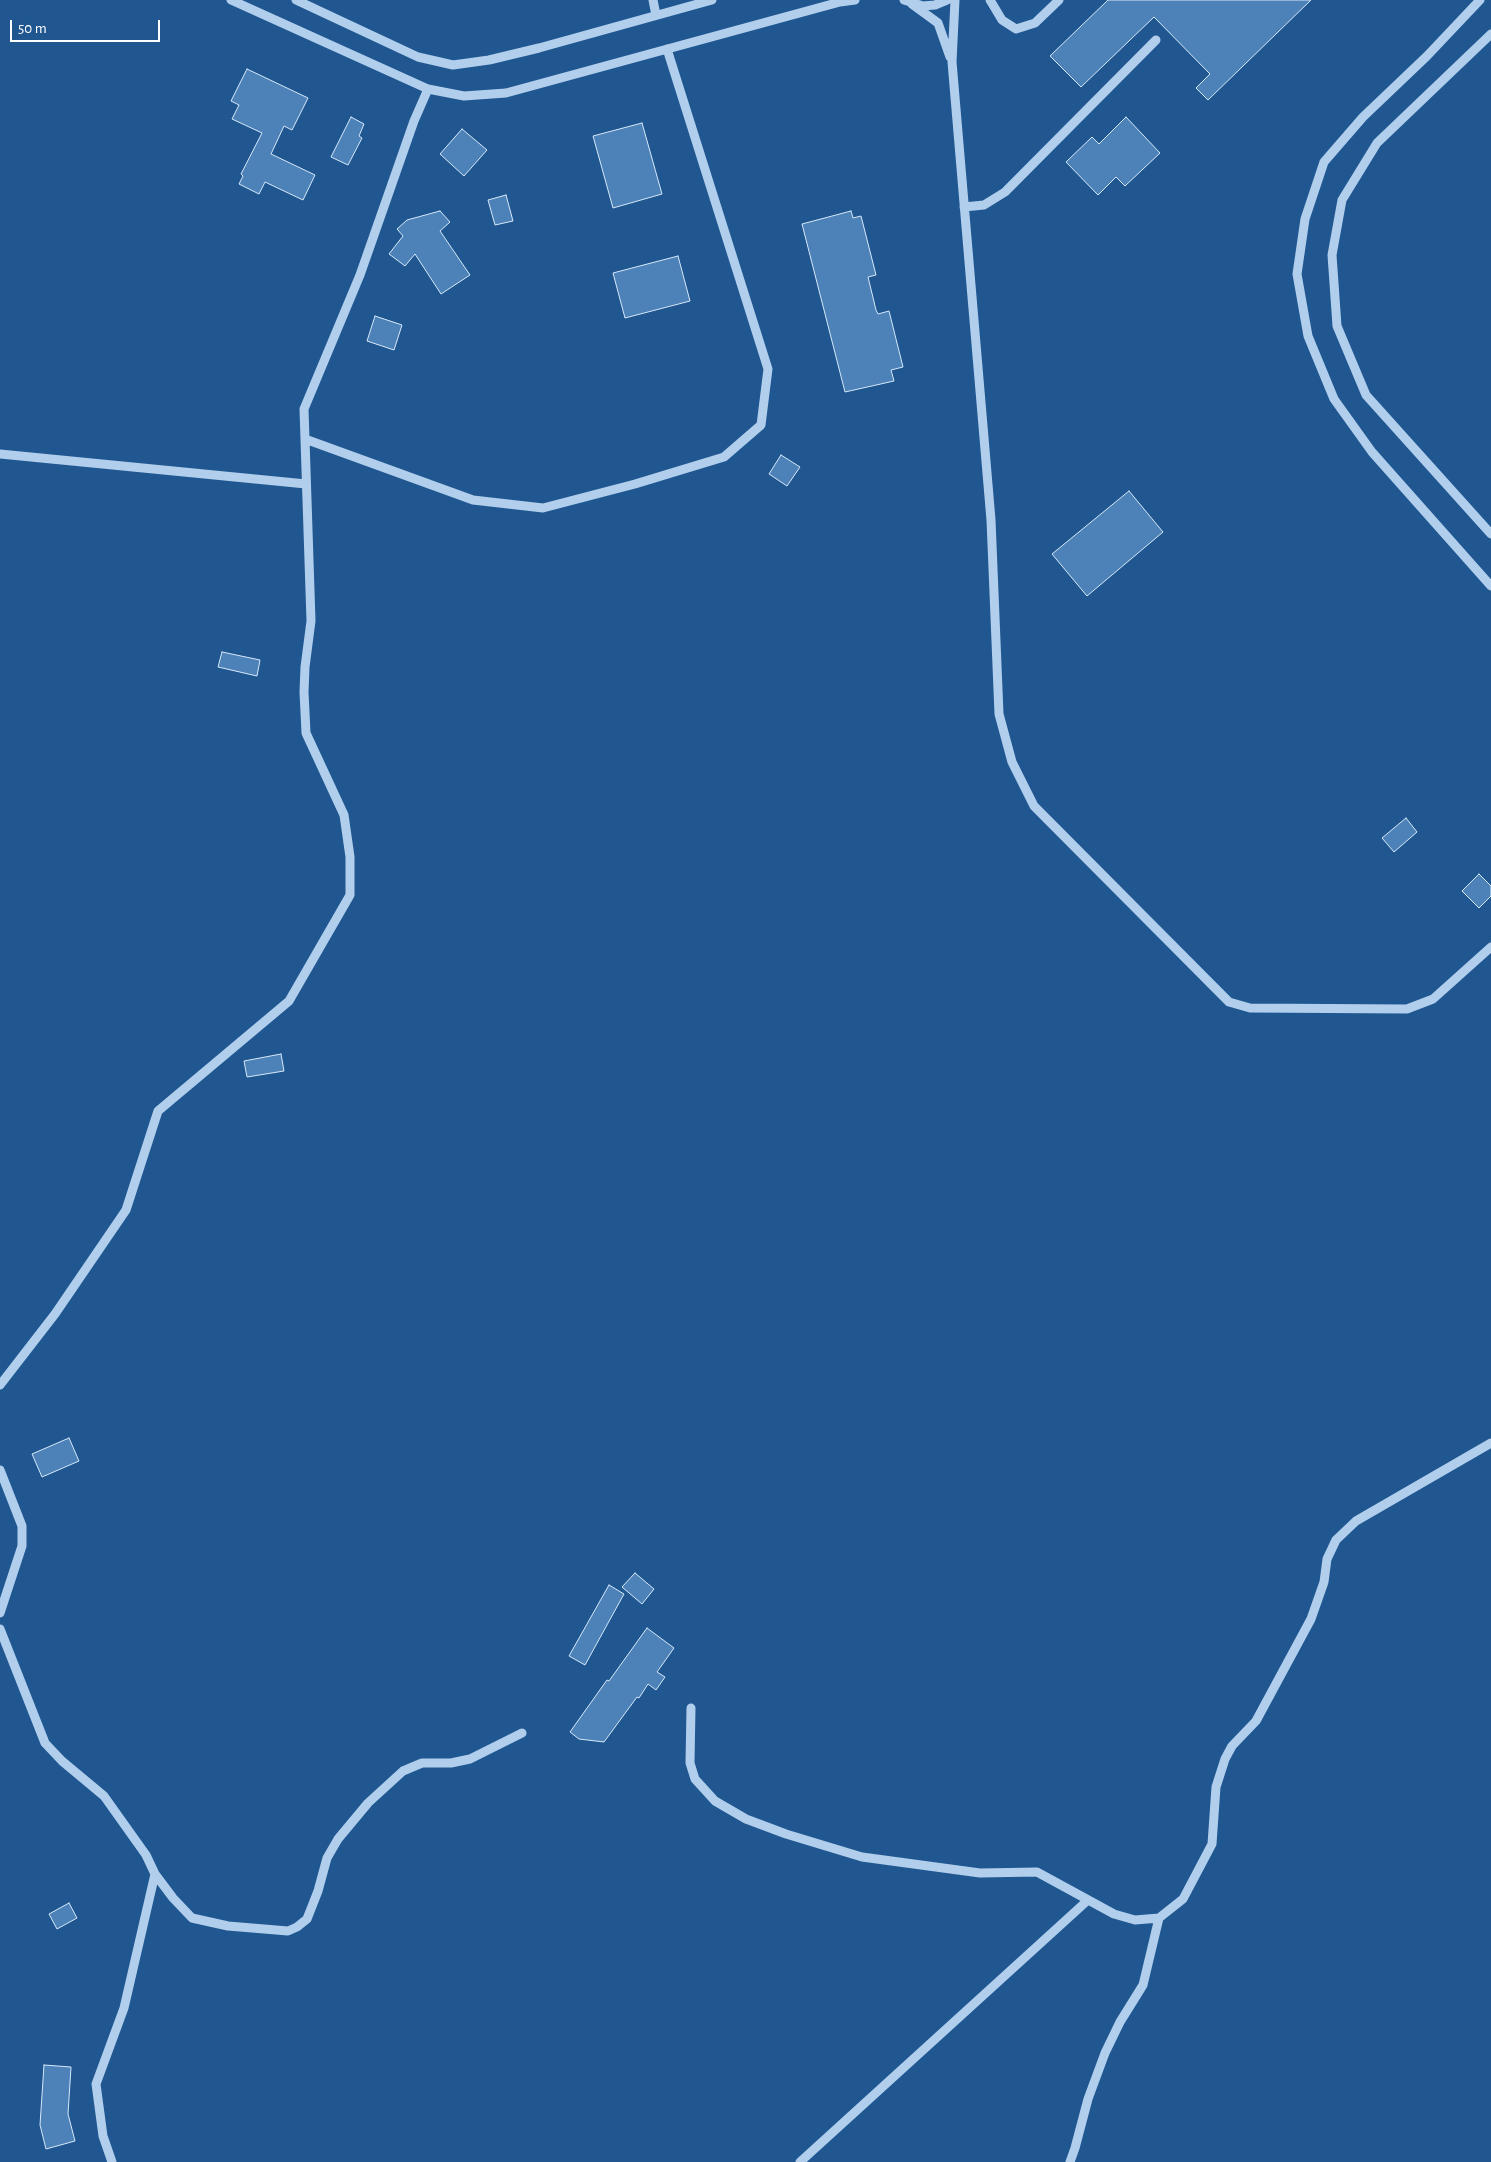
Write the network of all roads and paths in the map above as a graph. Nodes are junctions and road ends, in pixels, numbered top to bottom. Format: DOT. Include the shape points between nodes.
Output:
graph roads {
  1 [pos="231,0"];
  2 [pos="296,0"];
  3 [pos="653,0"];
  4 [pos="712,0"];
  5 [pos="854,0"];
  6 [pos="947,0"];
  7 [pos="954,0"];
  8 [pos="990,0"];
  9 [pos="1059,0"];
  10 [pos="1480,0"];
  11 [pos="908,2"];
  12 [pos="656,15"];
  13 [pos="1491,34"];
  14 [pos="1156,40"];
  15 [pos="667,49"];
  16 [pos="952,62"];
  17 [pos="428,89"];
  18 [pos="964,207"];
  19 [pos="305,438"];
  20 [pos="0,454"];
  21 [pos="306,484"];
  22 [pos="1491,534"];
  23 [pos="1491,586"];
  24 [pos="1491,947"];
  25 [pos="0,1385"];
  26 [pos="1491,1443"];
  27 [pos="0,1470"];
  28 [pos="0,1613"];
  29 [pos="0,1629"];
  30 [pos="691,1708"];
  31 [pos="522,1733"];
  32 [pos="155,1874"];
  33 [pos="1088,1900"];
  34 [pos="1159,1918"];
  35 [pos="112,2162"];
  36 [pos="800,2162"];
  37 [pos="1070,2162"];
  1 -- 17 [label="street"];
  2 -- 12 [label="street" via="418,57 452,65 489,60"];
  3 -- 12 [label="street"];
  4 -- 12 [label="street"];
  5 -- 15 [label="street"];
  6 -- 11 [label="street" via="923,6"];
  7 -- 16 [label="street"];
  8 -- 9 [label="street" via="1002,20 1016,29 1035,23"];
  10 -- 23 [label="street" via="1363,117 1324,162 1305,219 1297,274 1308,336 1334,398 1372,452"];
  11 -- 16 [label="street" via="938,24"];
  13 -- 22 [label="street" via="1377,143 1342,200 1332,255 1337,326 1366,395"];
  14 -- 18 [label="street" via="1005,192 984,204"];
  15 -- 17 [label="street" via="506,92 464,96"];
  15 -- 19 [label="street" via="768,369 761,424 724,457 542,508 473,500"];
  16 -- 18 [label="street"];
  17 -- 19 [label="street" via="360,275 304,409"];
  18 -- 24 [label="street" via="991,520 999,714 1012,762 1034,806 1229,1002 1250,1008 1407,1009 1433,999"];
  19 -- 21 [label="street"];
  20 -- 21 [label="street"];
  21 -- 25 [label="street" via="312,622 305,667 306,732 344,815 350,857 350,895 288,1001 158,1111 126,1210 55,1314"];
  26 -- 34 [label="street" via="1356,1521 1336,1540 1326,1559 1324,1582 1311,1619 1256,1721 1232,1746 1225,1759 1216,1788 1212,1844 1183,1899"];
  27 -- 28 [label="street" via="22,1526 22,1546"];
  29 -- 32 [label="street" via="45,1743 104,1796 146,1855"];
  30 -- 33 [label="street" via="690,1763 695,1779 715,1801 746,1819 862,1857 980,1873 1037,1872"];
  31 -- 32 [label="street" via="470,1759 422,1763 403,1771 368,1803 338,1839 326,1858 307,1919 288,1931 228,1926 192,1918"];
  32 -- 35 [label="street" via="124,2008 96,2084 103,2136"];
  33 -- 34 [label="street" via="1114,1914 1135,1920"];
  33 -- 36 [label="street"];
  34 -- 37 [label="street" via="1143,1985 1105,2053"];
}
